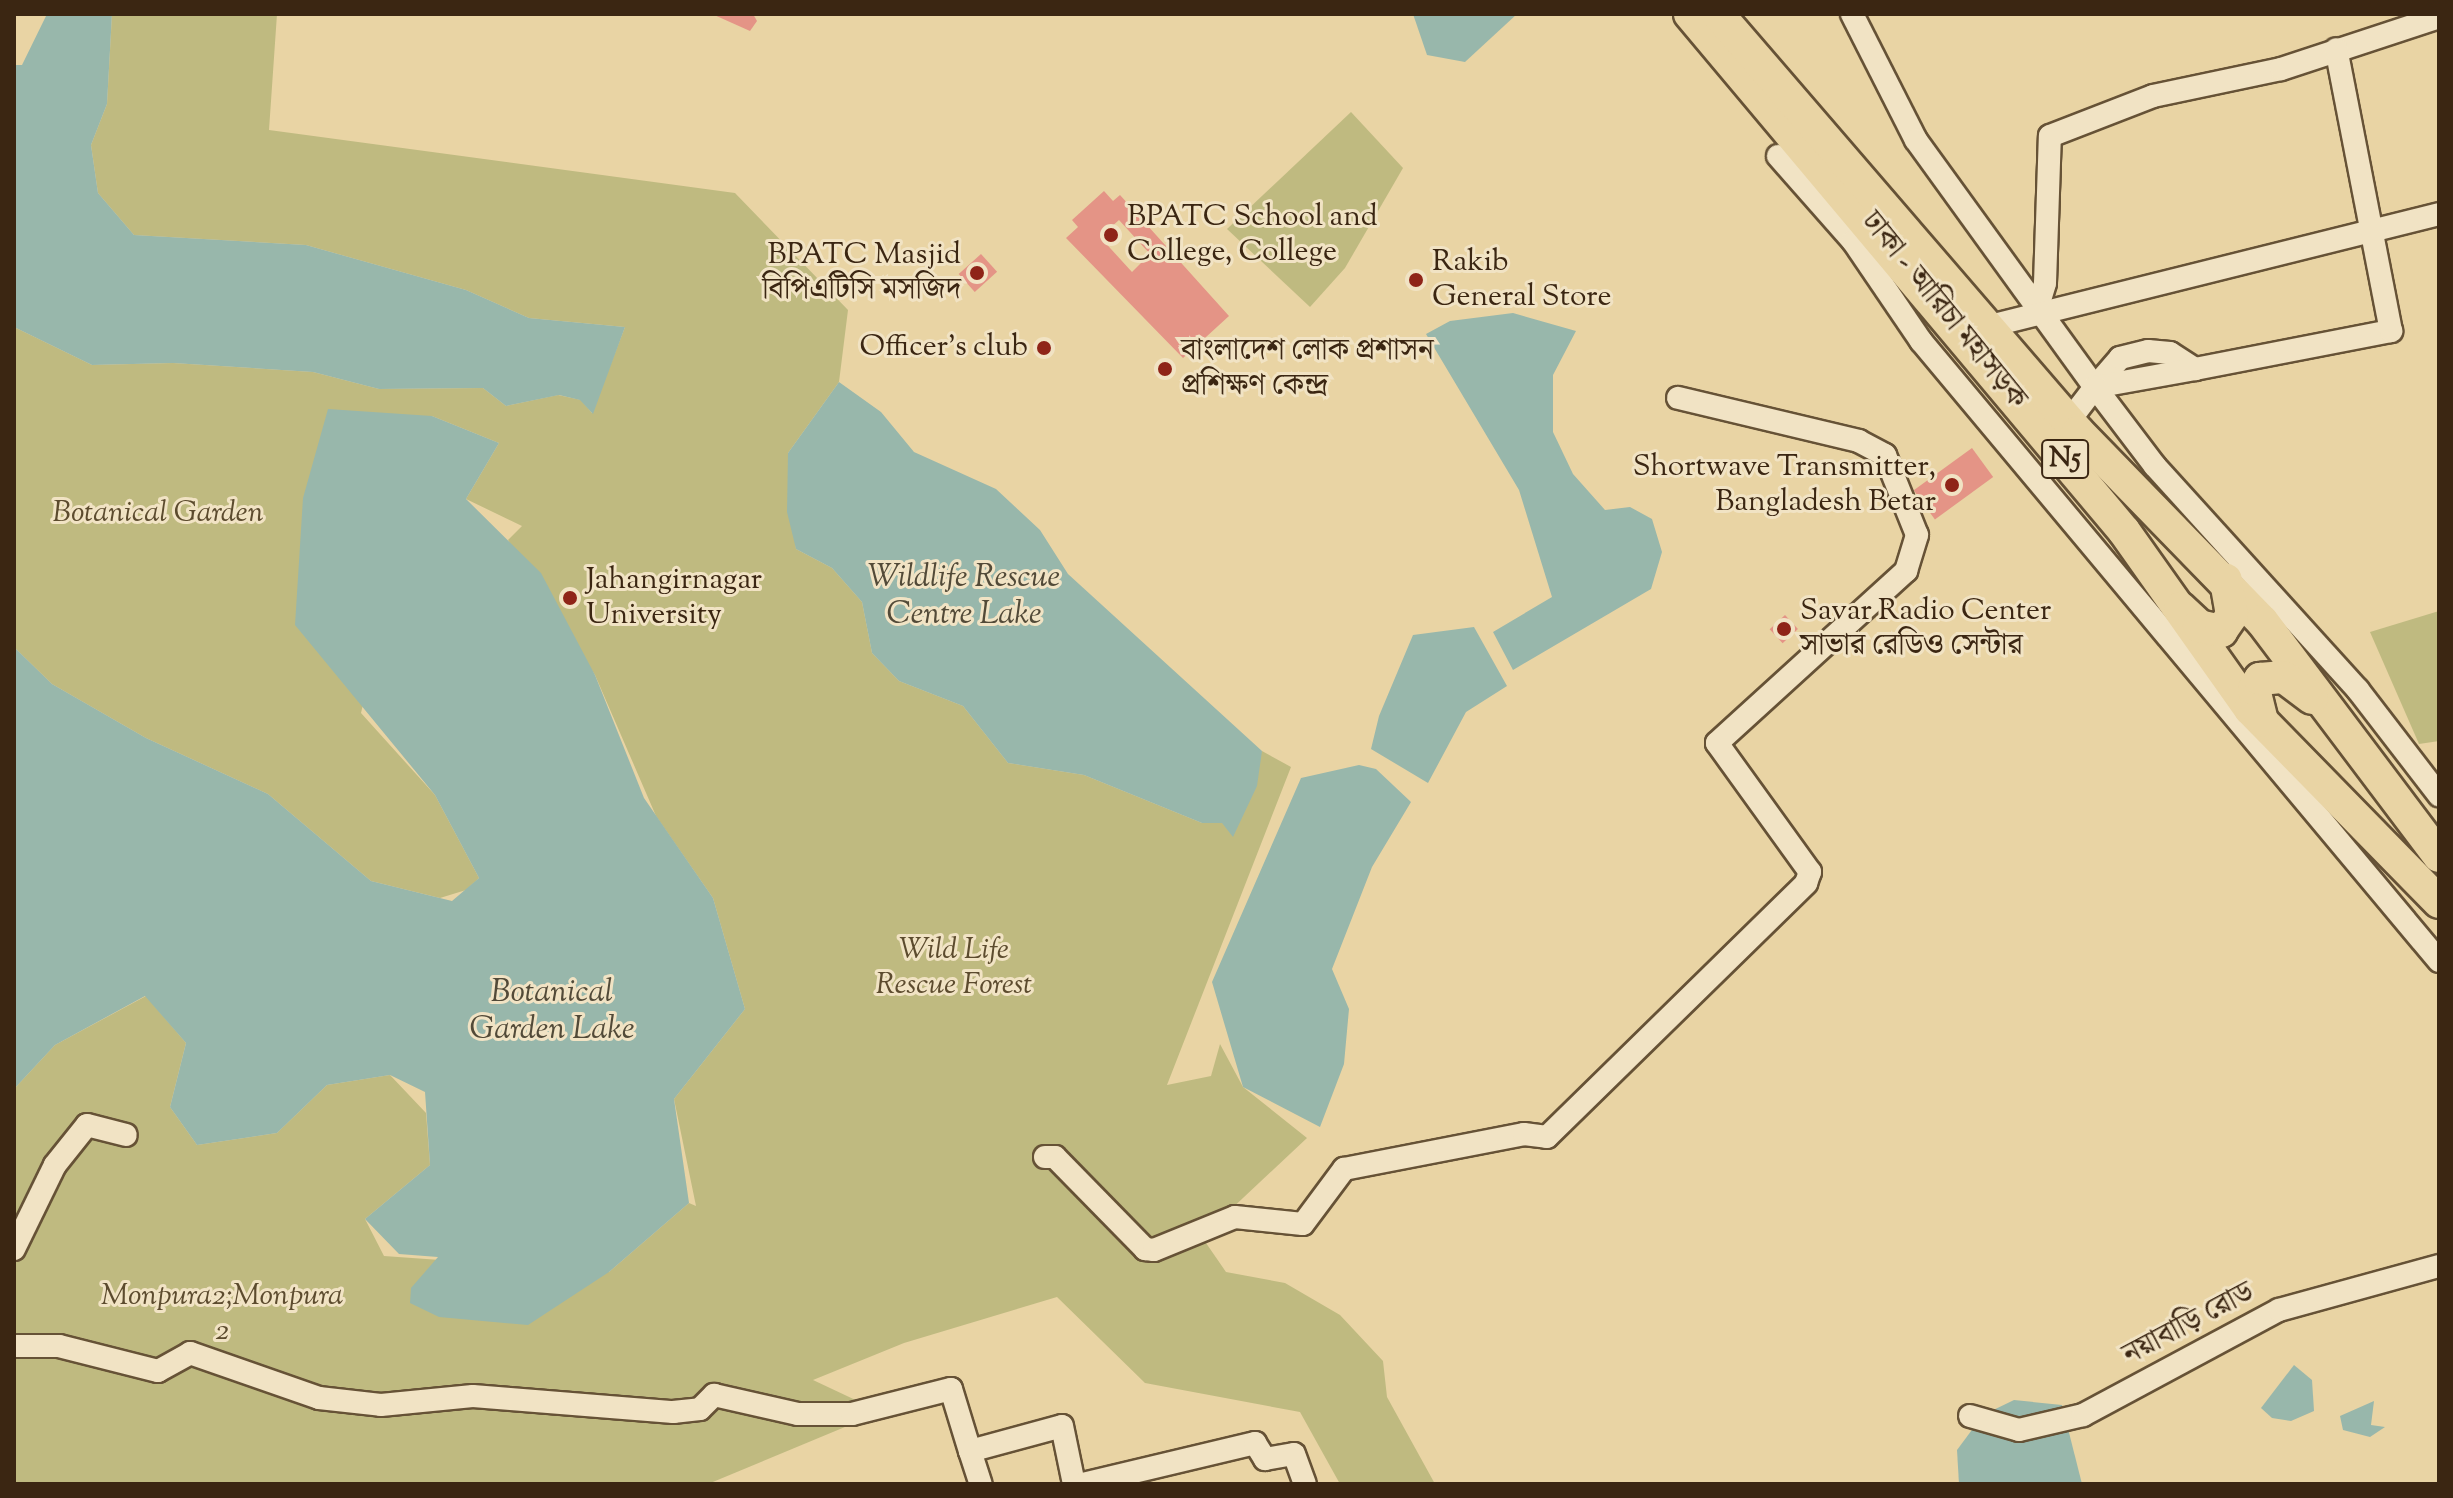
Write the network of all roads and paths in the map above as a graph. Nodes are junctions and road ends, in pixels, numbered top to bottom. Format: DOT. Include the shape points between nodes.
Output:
graph roads {
  1 [pos="1690,14"];
  2 [pos="1718,14"];
  3 [pos="1852,14"];
  4 [pos="2439,17"];
  5 [pos="2336,49"];
  6 [pos="1778,156"];
  7 [pos="2439,214"];
  8 [pos="2371,231"];
  9 [pos="2036,313"];
  10 [pos="1990,326"];
  11 [pos="2095,387"];
  12 [pos="1678,398"];
  13 [pos="2069,421"];
  14 [pos="2226,580"];
  15 [pos="2166,593"];
  16 [pos="2334,718"];
  17 [pos="2262,721"];
  18 [pos="2439,795"];
  19 [pos="2439,856"];
  20 [pos="2439,902"];
  21 [pos="2439,961"];
  22 [pos="126,1135"];
  23 [pos="1045,1157"];
  24 [pos="14,1249"];
  25 [pos="2439,1266"];
  26 [pos="14,1346"];
  27 [pos="1970,1416"];
  28 [pos="970,1451"];
  29 [pos="981,1484"];
  30 [pos="1074,1484"];
  31 [pos="1083,1484"];
  32 [pos="1305,1484"];
  1 -- 15 [label="highway, ঢাকা - আরিচা মহাসড়ক / N5" via="2124,531"];
  2 -- 10 [label="highway, ঢাকা - আরিচা মহাসড়ক / N5"];
  3 -- 9 [label="street" via="1916,140"];
  4 -- 5 [label="street"];
  5 -- 8 [label="street"];
  5 -- 9 [label="street" via="2153,96 2050,136 2045,283"];
  6 -- 21 [label="street" via="1853,241 1921,341"];
  7 -- 8 [label="street"];
  8 -- 9 [label="street"];
  8 -- 11 [label="street" via="2391,316 2388,334"];
  9 -- 10 [label="street"];
  9 -- 11 [label="street"];
  10 -- 13 [label="highway, ঢাকা - আরিচা মহাসড়ক / N5"];
  11 -- 13 [label="street"];
  11 -- 18 [label="street" via="2155,466 2358,690"];
  12 -- 23 [label="street" via="1859,441 1885,455 1917,535 1906,571 1717,743 1810,872 1806,883 1547,1137 1524,1134 1344,1169 1303,1224 1235,1217 1154,1250 1145,1249 1055,1157"];
  13 -- 14 [label="highway, ঢাকা - আরিচা মহাসড়ক / N5"];
  14 -- 15 [label="highway" via="2232,615 2221,631 2199,626"];
  14 -- 16 [label="highway, ঢাকা - আরিচা মহাসড়ক / N5"];
  15 -- 17 [label="highway, ঢাকা - আরিচা মহাসড়ক / N5" via="2208,659"];
  16 -- 17 [label="highway" via="2301,687 2269,676 2254,689"];
  16 -- 19 [label="highway, ঢাকা - আরিচা মহাসড়ক / N5"];
  17 -- 20 [label="highway, ঢাকা - আরিচা মহাসড়ক / N5"];
  22 -- 24 [label="street" via="87,1125 55,1165"];
  25 -- 27 [label="street, নয়াবাড়ি রোড" via="2279,1310 2083,1415 2019,1430"];
  26 -- 28 [label="street" via="59,1346 158,1371 190,1353 319,1398 381,1405 473,1396 673,1412 700,1409 714,1395 798,1414 852,1414 951,1389"];
  28 -- 29 [label="street"];
  28 -- 30 [label="street" via="1062,1426"];
  31 -- 32 [label="street" via="1255,1443 1265,1459 1294,1454"];
}
